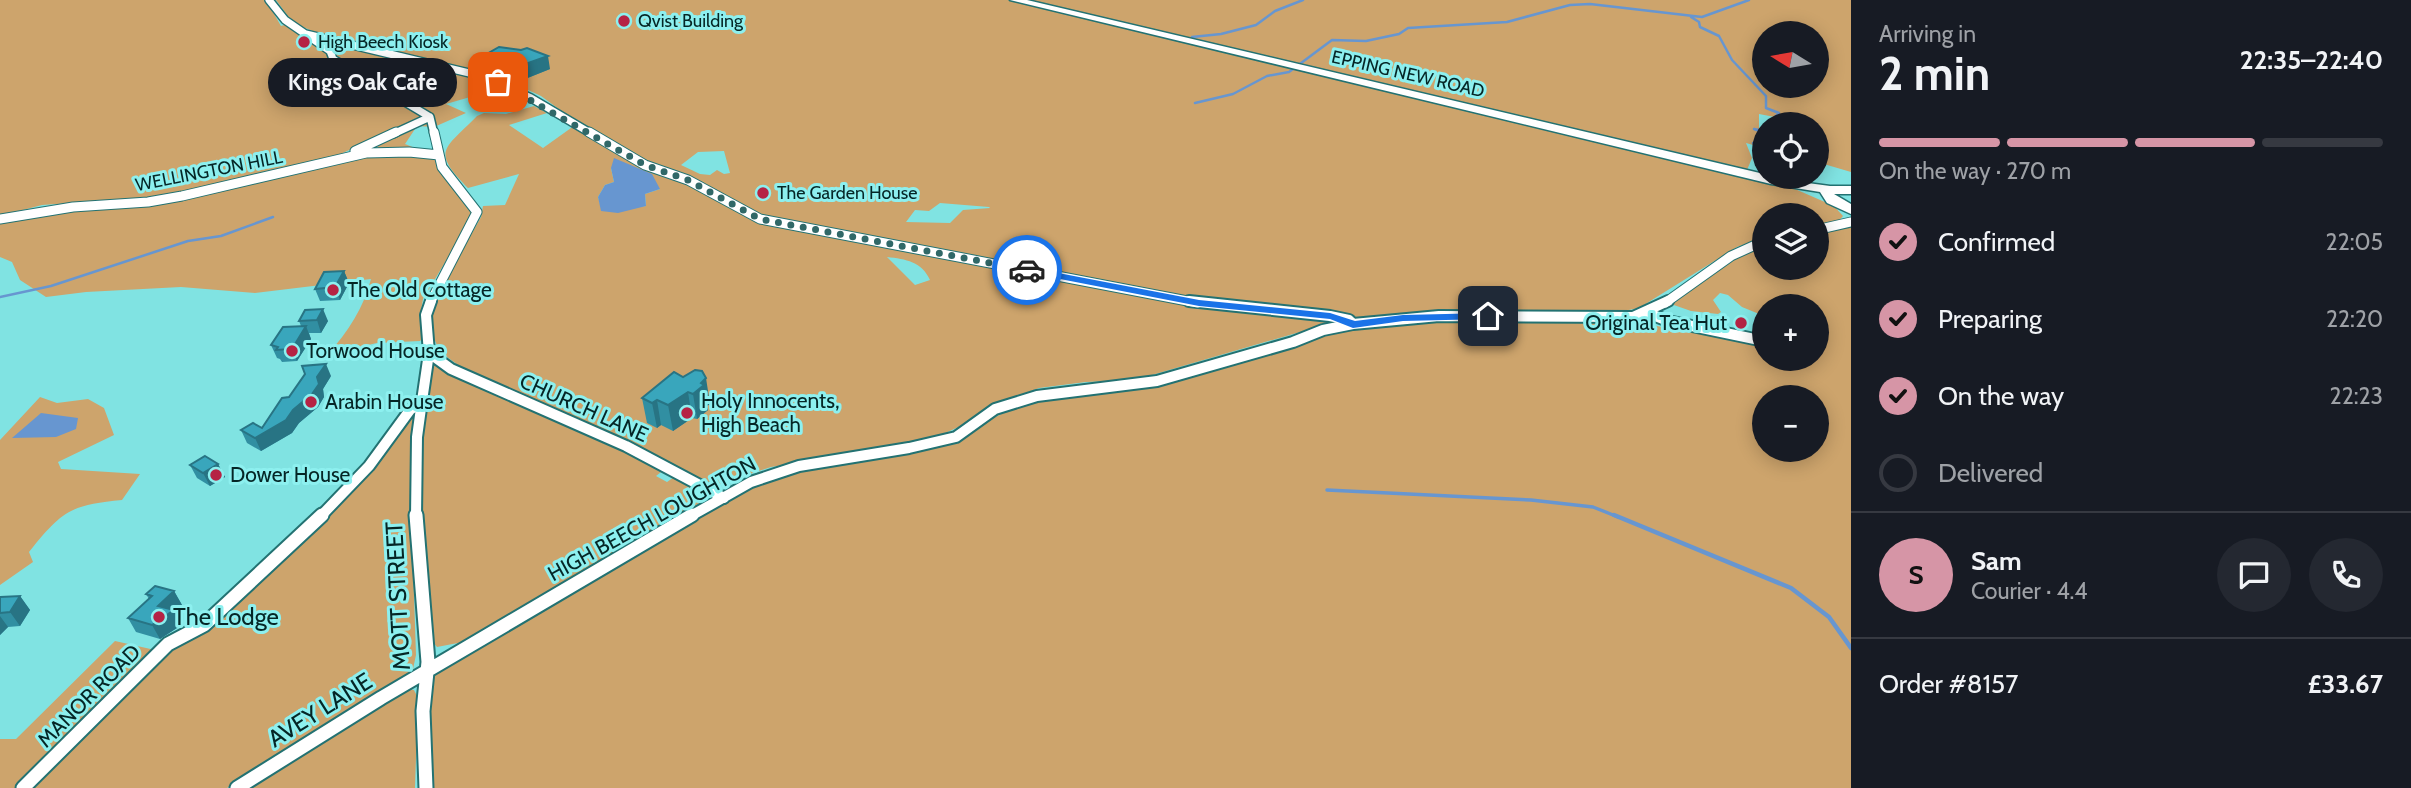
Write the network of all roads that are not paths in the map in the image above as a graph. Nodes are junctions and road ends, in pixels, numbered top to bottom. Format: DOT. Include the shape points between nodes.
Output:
graph roads {
  1 [pos="269,0"];
  2 [pos="1015,0"];
  3 [pos="306,34"];
  4 [pos="430,117"];
  5 [pos="439,155"];
  6 [pos="340,158"];
  7 [pos="1851,190"];
  8 [pos="1831,195"];
  9 [pos="1850,213"];
  10 [pos="0,219"];
  11 [pos="1829,224"];
  12 [pos="1752,246"];
  13 [pos="1648,313"];
  14 [pos="1353,324"];
  15 [pos="1752,338"];
  16 [pos="429,353"];
  17 [pos="422,401"];
  18 [pos="724,498"];
  19 [pos="427,670"];
  20 [pos="23,788"];
  21 [pos="237,788"];
  22 [pos="426,788"];
  1 -- 3 [label="street" via="285,20"];
  2 -- 8 [label="main road, EPPING NEW ROAD"];
  3 -- 4 [label="street" via="330,51 333,59"];
  3 -- 14 [label="street" via="486,76 645,165 688,180 760,219 1163,296 1330,316"];
  4 -- 5 [label="street"];
  4 -- 6 [label="street, WELLINGTON HILL"];
  5 -- 6 [label="street, WELLINGTON HILL" via="395,151"];
  5 -- 16 [label="street" via="442,167 478,212 426,315"];
  6 -- 10 [label="street, WELLINGTON HILL" via="182,197"];
  7 -- 8 [label="main road"];
  8 -- 9 [label="main road, EPPING NEW ROAD"];
  9 -- 11 [label="street"];
  12 -- 13 [label="street"];
  13 -- 14 [label="street" via="1623,318 1439,316"];
  13 -- 15 [label="street"];
  14 -- 18 [label="street, HIGH BEECH LOUGHTON" via="1157,381 1037,396 995,410 956,437 799,466 751,482"];
  16 -- 17 [label="street"];
  16 -- 18 [label="street, CHURCH LANE" via="451,369 626,446"];
  17 -- 19 [label="street, MOTT STREET" via="416,510"];
  17 -- 20 [label="street, MANOR ROAD" via="302,536 204,625 169,644"];
  18 -- 19 [label="street, HIGH BEECH LOUGHTON"];
  19 -- 21 [label="street, AVEY LANE"];
  19 -- 22 [label="street, MOTT STREET" via="423,711"];
}
